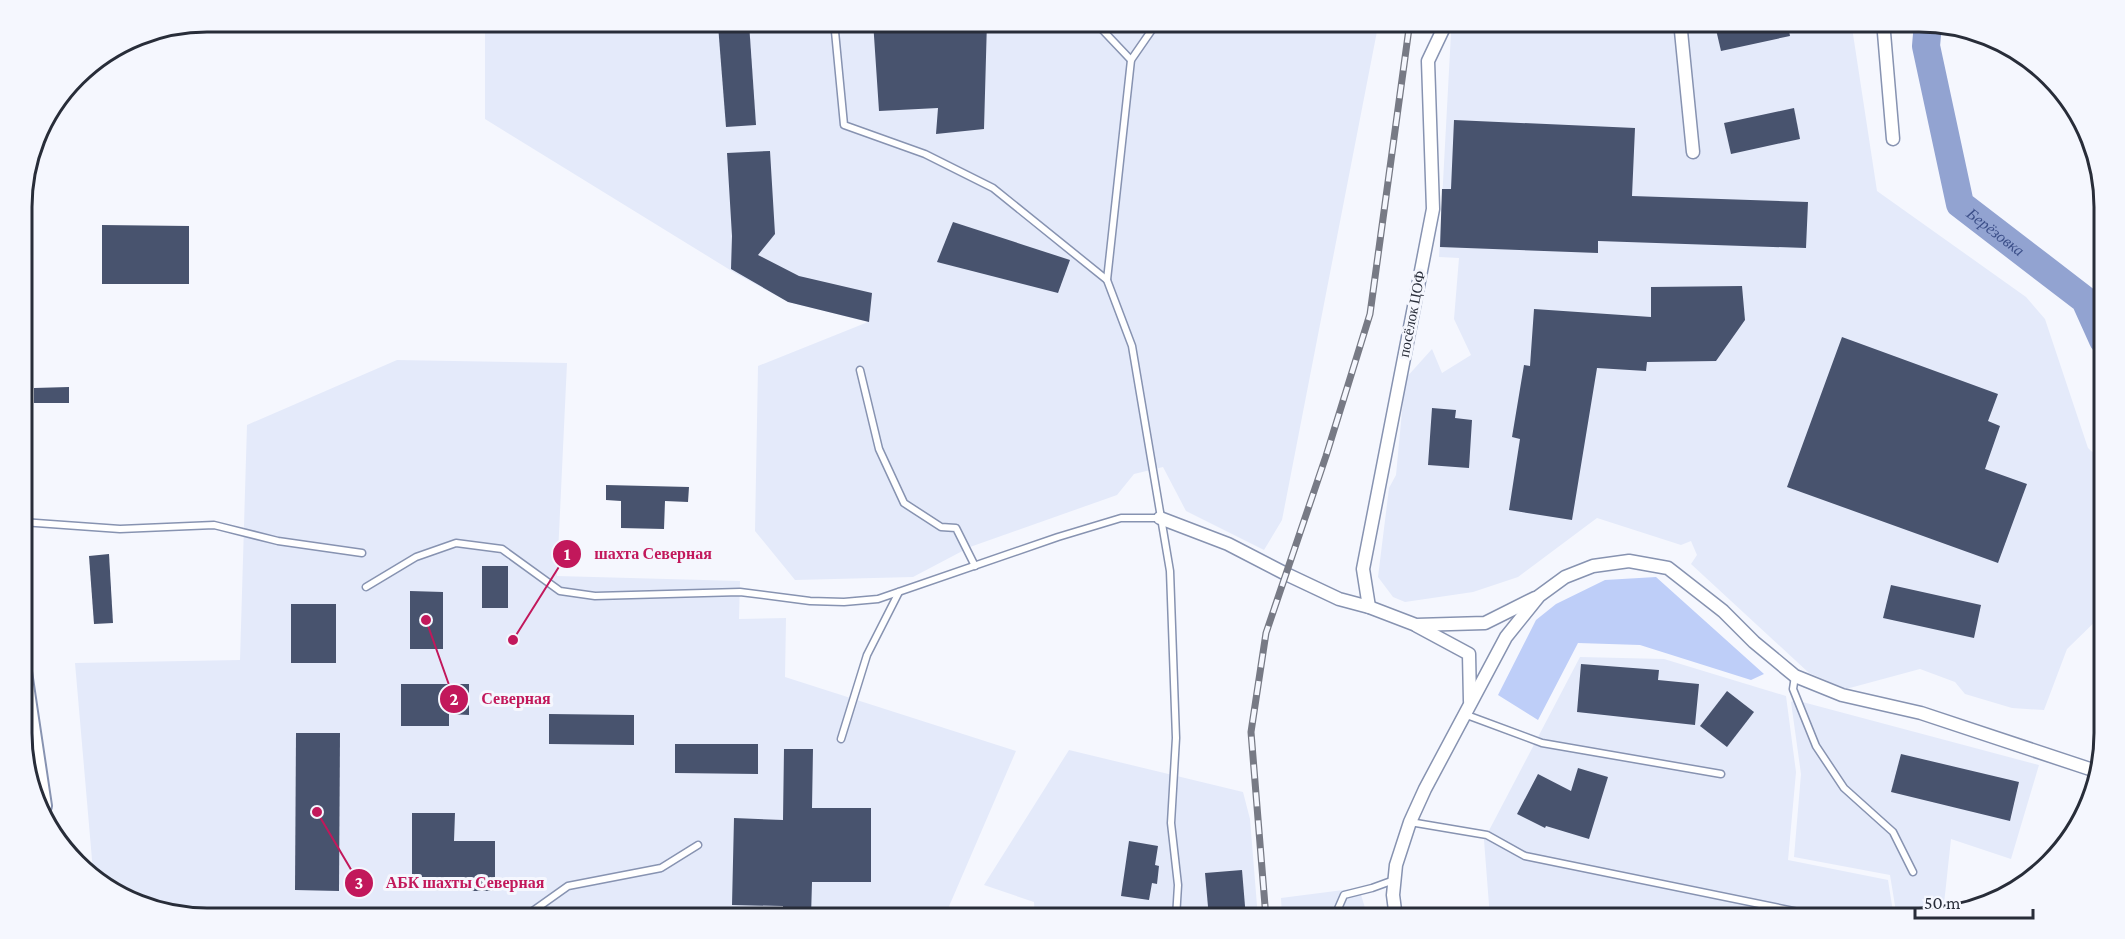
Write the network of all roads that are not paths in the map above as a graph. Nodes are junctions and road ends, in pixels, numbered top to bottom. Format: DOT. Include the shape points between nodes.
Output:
graph roads {
  1 [pos="835,32"];
  2 [pos="1104,32"];
  3 [pos="1150,32"];
  4 [pos="1442,32"];
  5 [pos="1681,32"];
  6 [pos="1884,32"];
  7 [pos="1131,60"];
  8 [pos="1893,139"];
  9 [pos="1693,152"];
  10 [pos="1107,280"];
  11 [pos="860,370"];
  12 [pos="1160,518"];
  13 [pos="32,523"];
  14 [pos="362,553"];
  15 [pos="975,566"];
  16 [pos="366,587"];
  17 [pos="899,592"];
  18 [pos="1539,596"];
  19 [pos="1369,607"];
  20 [pos="1416,626"];
  21 [pos="1795,676"];
  22 [pos="1467,708"];
  23 [pos="32,733"];
  24 [pos="841,739"];
  25 [pos="2089,769"];
  26 [pos="1721,774"];
  27 [pos="40,785"];
  28 [pos="1410,822"];
  29 [pos="698,844"];
  30 [pos="1913,872"];
  31 [pos="1394,879"];
  32 [pos="1177,907"];
  33 [pos="1339,907"];
  34 [pos="1395,907"];
  35 [pos="1775,907"];
  36 [pos="537,908"];
  1 -- 10 [label="lane" via="844,125 925,154 993,188"];
  2 -- 7 [label="lane"];
  3 -- 7 [label="lane"];
  4 -- 19 [label="street, посёлок ЦОФ" via="1428,61 1433,209 1363,569"];
  5 -- 9 [label="street"];
  6 -- 8 [label="street"];
  7 -- 10 [label="lane"];
  10 -- 12 [label="lane" via="1132,346"];
  11 -- 15 [label="lane" via="879,449 904,503 941,527 956,528"];
  12 -- 15 [label="lane" via="1121,518"];
  12 -- 19 [label="street" via="1227,544 1339,599"];
  12 -- 32 [label="lane" via="1170,571 1175,667 1171,823"];
  13 -- 14 [label="lane" via="120,529 214,525 278,541"];
  15 -- 17 [label="lane"];
  16 -- 17 [label="lane" via="416,557 456,543 502,549 560,591 595,596 740,592 844,603"];
  17 -- 24 [label="lane" via="867,655"];
  18 -- 20 [label="street" via="1485,623"];
  18 -- 21 [label="street" via="1565,577 1593,566 1629,561 1668,568"];
  18 -- 22 [label="street" via="1506,637"];
  19 -- 20 [label="street"];
  20 -- 22 [label="street" via="1469,654"];
  21 -- 25 [label="street" via="1842,695 1921,713"];
  21 -- 30 [label="lane" via="1793,689 1816,746 1844,788 1893,832"];
  22 -- 26 [label="lane" via="1542,743"];
  22 -- 28 [label="street"];
  23 -- 27 [label="street"];
  28 -- 31 [label="street"];
  28 -- 35 [label="lane" via="1487,834 1525,856"];
  29 -- 36 [label="lane" via="661,867 568,886"];
  31 -- 33 [label="lane" via="1344,895"];
  31 -- 34 [label="street"];
}
